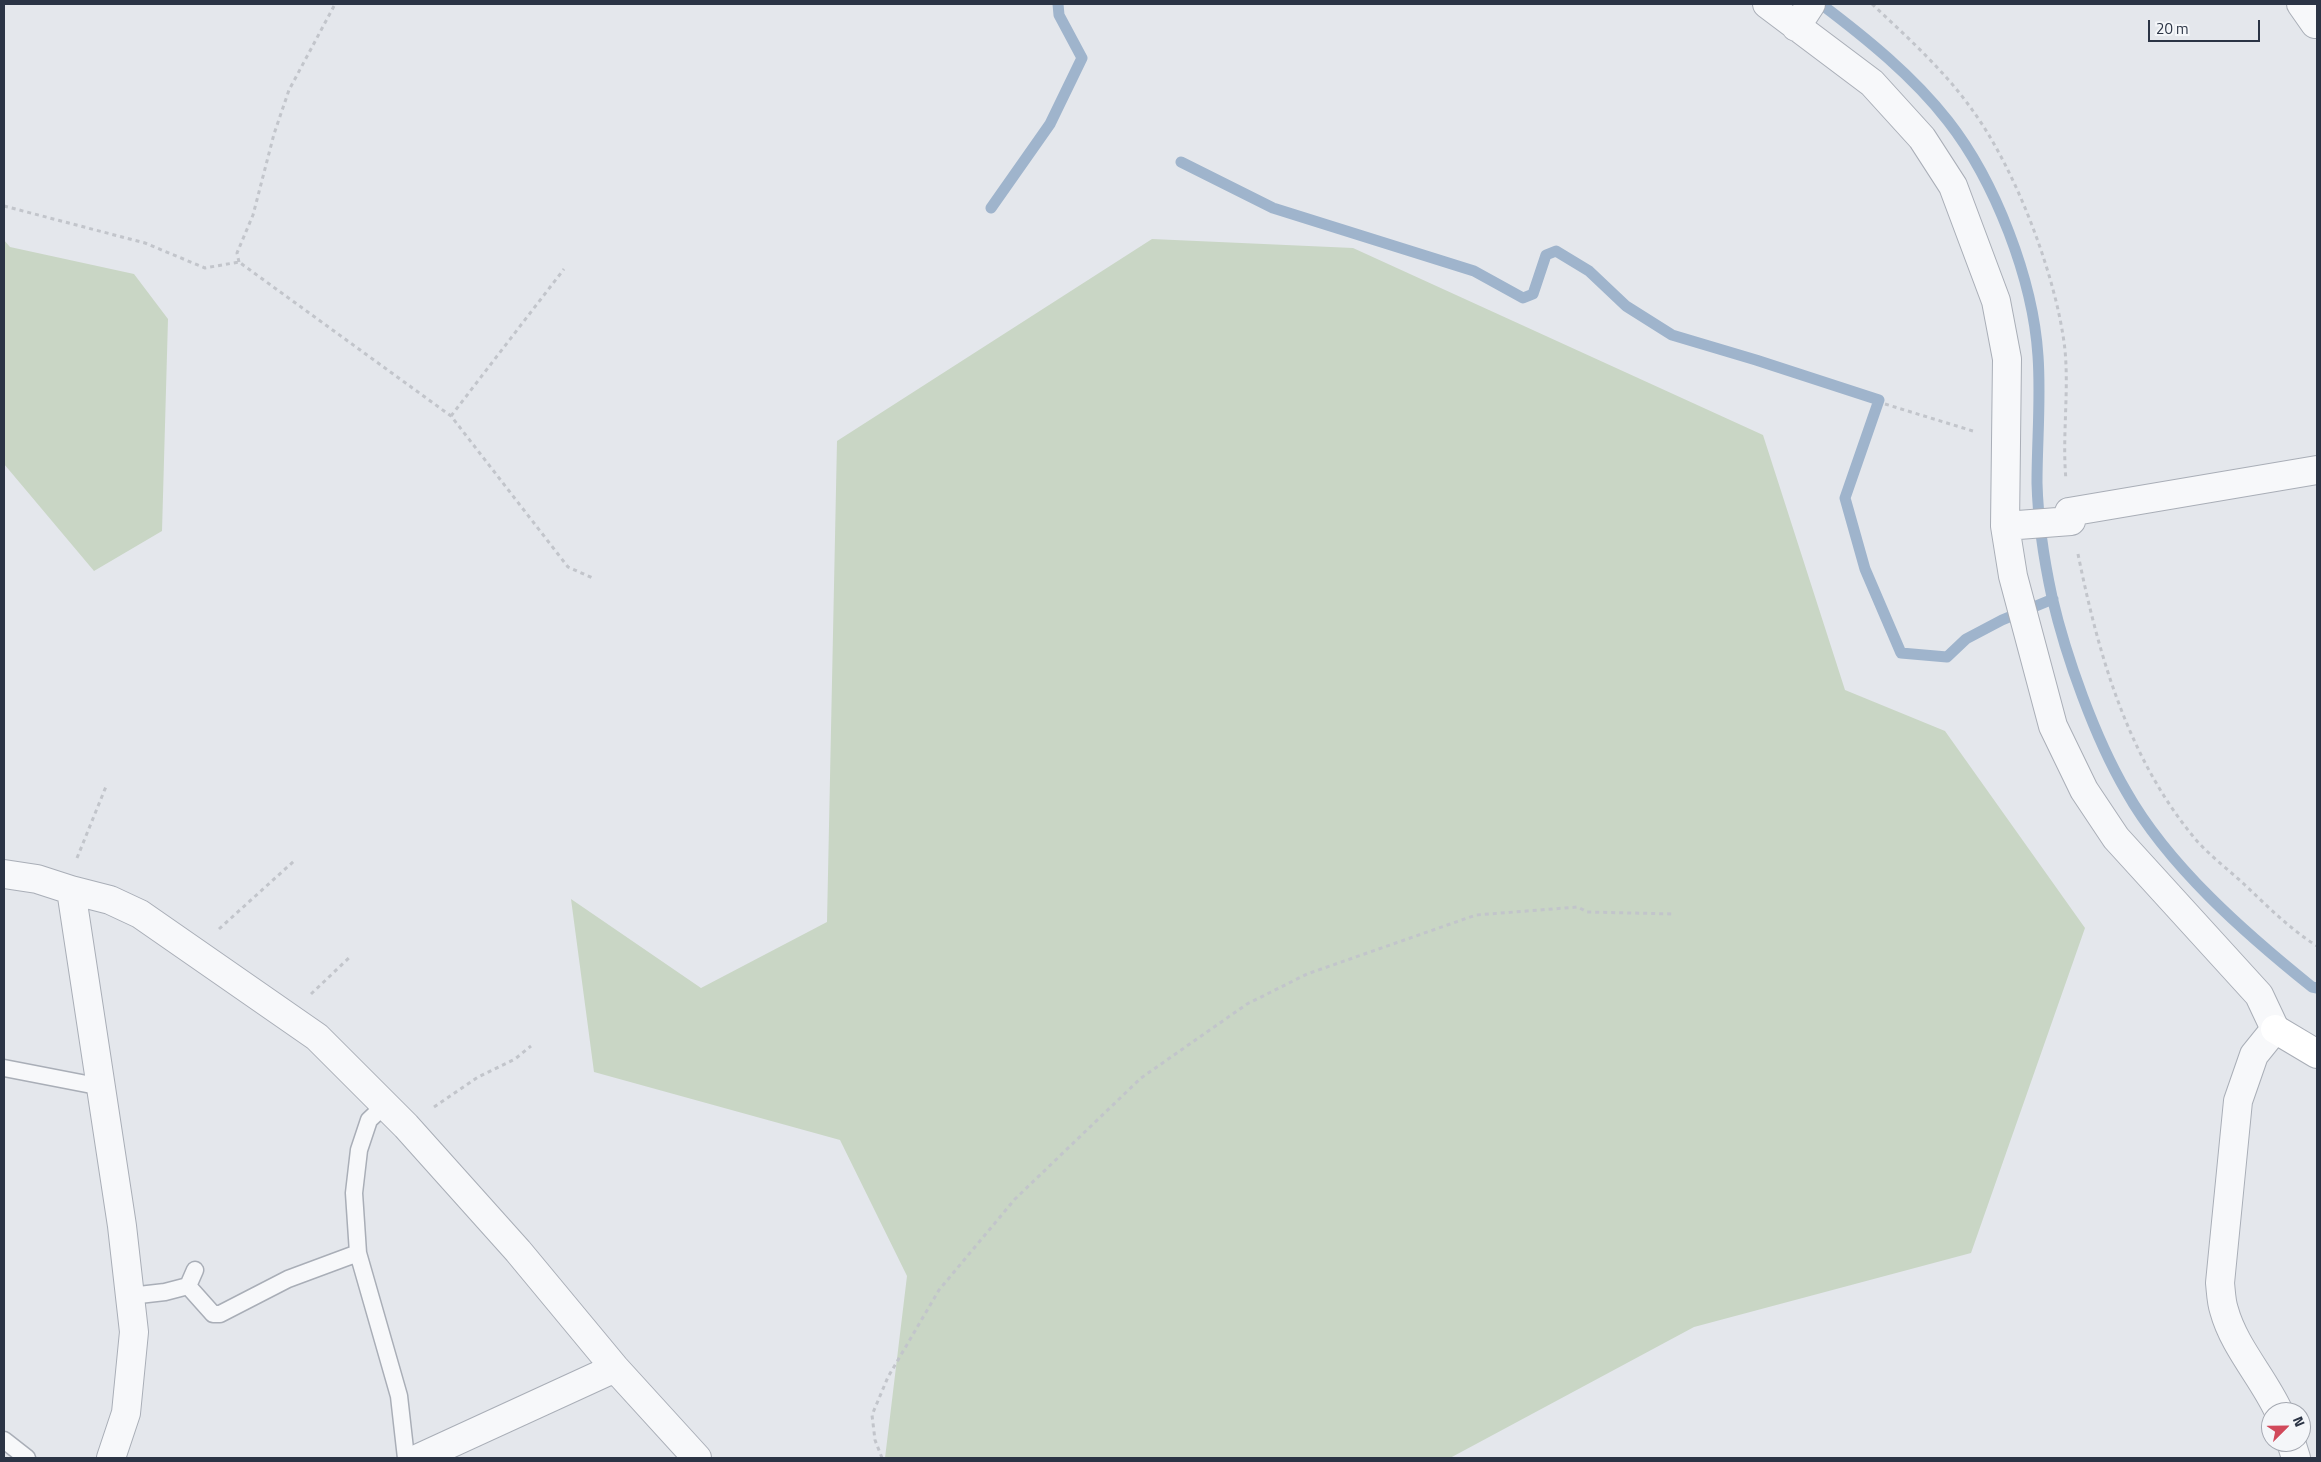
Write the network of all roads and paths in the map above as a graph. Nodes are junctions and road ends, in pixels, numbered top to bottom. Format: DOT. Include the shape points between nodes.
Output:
graph roads {
  1 [pos="1767,4"];
  2 [pos="2301,4"];
  3 [pos="334,6"];
  4 [pos="1804,15"];
  5 [pos="2317,22"];
  6 [pos="4,206"];
  7 [pos="238,262"];
  8 [pos="564,269"];
  9 [pos="1885,404"];
  10 [pos="450,416"];
  11 [pos="2007,441"];
  12 [pos="2317,470"];
  13 [pos="2064,521"];
  14 [pos="2005,526"];
  15 [pos="595,579"];
  16 [pos="107,784"];
  17 [pos="294,861"];
  18 [pos="4,874"];
  19 [pos="71,890"];
  20 [pos="1675,914"];
  21 [pos="2317,946"];
  22 [pos="194,951"];
  23 [pos="351,956"];
  24 [pos="288,1016"];
  25 [pos="2274,1029"];
  26 [pos="531,1046"];
  27 [pos="2317,1054"];
  28 [pos="4,1068"];
  29 [pos="102,1087"];
  30 [pos="385,1105"];
  31 [pos="406,1126"];
  32 [pos="358,1252"];
  33 [pos="196,1270"];
  34 [pos="188,1286"];
  35 [pos="130,1296"];
  36 [pos="615,1368"];
  37 [pos="2274,1402"];
  38 [pos="4,1440"];
  39 [pos="27,1458"];
  40 [pos="111,1458"];
  41 [pos="406,1458"];
  42 [pos="419,1458"];
  43 [pos="697,1458"];
  44 [pos="882,1458"];
  1 -- 4 [label="street"];
  2 -- 5 [label="street" via="2315,24"];
  3 -- 7 [label="path" via="289,90 253,215 237,253"];
  4 -- 11 [label="street" via="1922,138 1953,186 1996,301 2007,359"];
  6 -- 7 [label="path" via="145,243 205,268"];
  7 -- 10 [label="path"];
  8 -- 10 [label="path"];
  9 -- 11 [label="path"];
  10 -- 15 [label="path" via="568,567"];
  11 -- 14 [label="street"];
  12 -- 13 [label="street" via="2070,512"];
  13 -- 14 [label="street"];
  13 -- 21 [label="path" via="2097,640 2127,727 2169,804 2194,837 2297,933"];
  14 -- 25 [label="street" via="2013,576 2054,726 2084,790 2116,838 2259,995"];
  16 -- 19 [label="path" via="78,853"];
  17 -- 22 [label="path"];
  18 -- 19 [label="street" via="37,878"];
  19 -- 22 [label="street" via="110,900 140,914"];
  19 -- 29 [label="street"];
  20 -- 44 [label="path" via="1587,912 1578,907 1476,915 1307,974 1247,1004 1185,1046 1142,1078 1015,1199 939,1290 888,1377 872,1415 875,1440"];
  22 -- 24 [label="street"];
  23 -- 24 [label="path"];
  24 -- 30 [label="street" via="317,1037"];
  25 -- 27 [label="street"];
  25 -- 37 [label="street" via="2254,1055 2238,1101 2220,1282 2223,1308 2233,1333"];
  26 -- 31 [label="path" via="516,1059 478,1077"];
  28 -- 29 [label="lane"];
  29 -- 35 [label="street"];
  30 -- 31 [label="street"];
  30 -- 32 [label="lane" via="370,1120 359,1150 354,1193"];
  31 -- 36 [label="street" via="518,1251"];
  32 -- 34 [label="lane" via="288,1279 220,1314 214,1314"];
  32 -- 41 [label="lane" via="399,1396"];
  33 -- 34 [label="lane"];
  34 -- 35 [label="lane"];
  35 -- 40 [label="street" via="134,1332 126,1413"];
  36 -- 42 [label="street"];
  36 -- 43 [label="street"];
  38 -- 39 [label="lane"];
}
